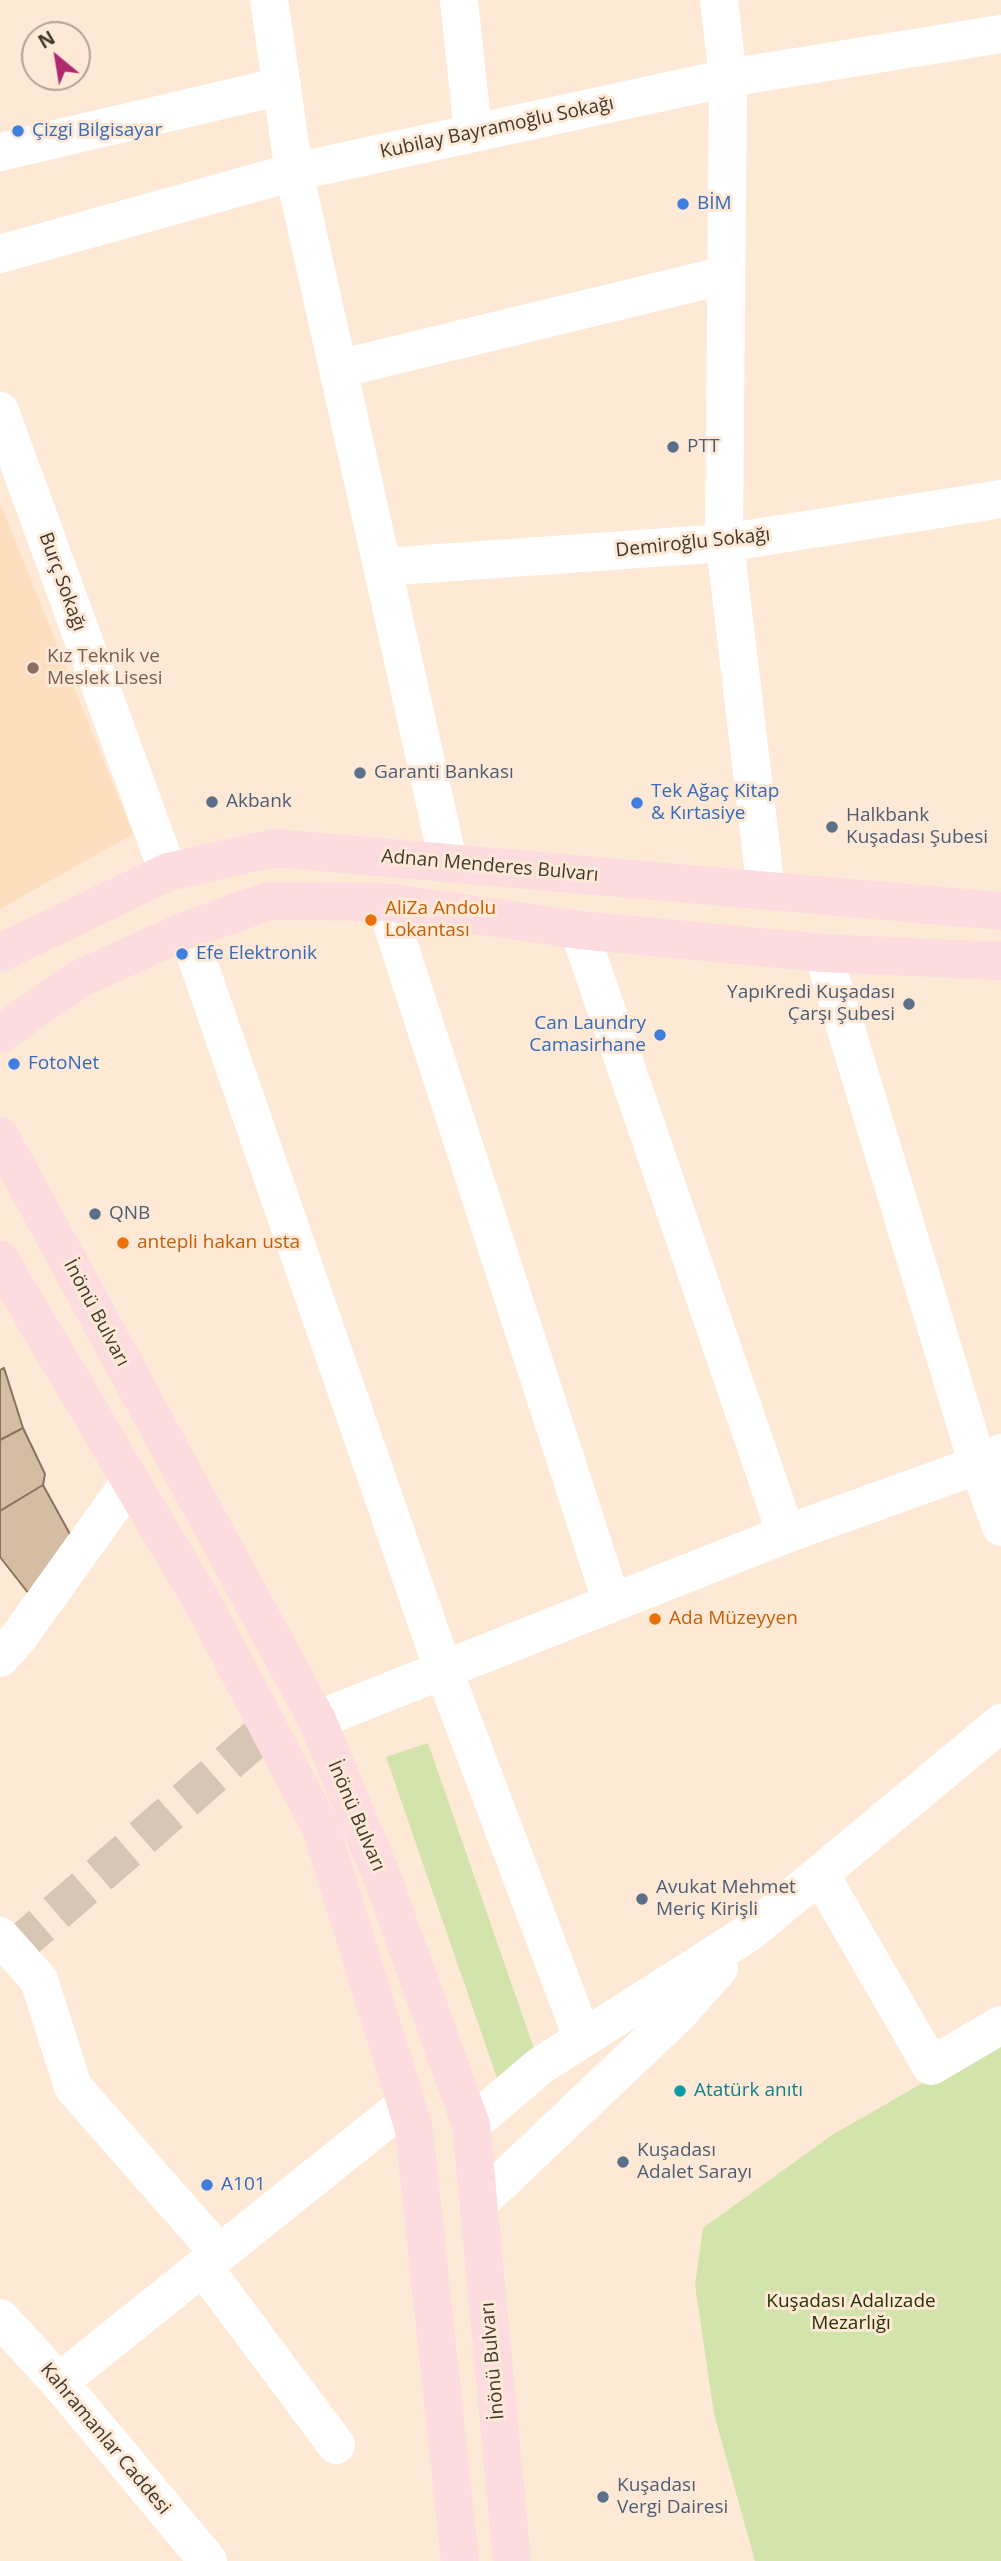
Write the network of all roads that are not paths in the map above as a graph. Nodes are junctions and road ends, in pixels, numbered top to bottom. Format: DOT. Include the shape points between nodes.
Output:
graph roads {
  1 [pos="269,0"];
  2 [pos="459,0"];
  3 [pos="719,0"];
  4 [pos="1001,34"];
  5 [pos="728,78"];
  6 [pos="282,86"];
  7 [pos="473,133"];
  8 [pos="0,152"];
  9 [pos="294,172"];
  10 [pos="0,254"];
  11 [pos="726,275"];
  12 [pos="338,369"];
  13 [pos="0,411"];
  14 [pos="1001,499"];
  15 [pos="724,543"];
  16 [pos="383,567"];
  17 [pos="448,861"];
  18 [pos="168,872"];
  19 [pos="766,890"];
  20 [pos="385,902"];
  21 [pos="1001,911"];
  22 [pos="187,930"];
  23 [pos="579,930"];
  24 [pos="0,953"];
  25 [pos="823,953"];
  26 [pos="1001,961"];
  27 [pos="79,979"];
  28 [pos="0,1001"];
  29 [pos="0,1034"];
  30 [pos="0,1136"];
  31 [pos="0,1260"];
  32 [pos="990,1459"];
  33 [pos="130,1482"];
  34 [pos="1001,1527"];
  35 [pos="786,1534"];
  36 [pos="612,1603"];
  37 [pos="6,1635"];
  38 [pos="443,1669"];
  39 [pos="317,1720"];
  40 [pos="1001,1723"];
  41 [pos="820,1874"];
  42 [pos="750,1932"];
  43 [pos="4,1950"];
  44 [pos="1001,2025"];
  45 [pos="583,2039"];
  46 [pos="410,2116"];
  47 [pos="471,2124"];
  48 [pos="478,2204"];
  49 [pos="212,2260"];
  50 [pos="0,2318"];
  51 [pos="13,2357"];
  52 [pos="59,2382"];
  53 [pos="336,2445"];
  54 [pos="208,2561"];
  55 [pos="460,2561"];
  56 [pos="512,2561"];
  1 -- 6 [label="street"];
  2 -- 7 [label="street"];
  3 -- 5 [label="street"];
  4 -- 5 [label="street, Kubilay Bayramoğlu Sokağı"];
  5 -- 7 [label="street, Kubilay Bayramoğlu Sokağı"];
  5 -- 11 [label="street"];
  6 -- 8 [label="street"];
  6 -- 9 [label="street"];
  7 -- 9 [label="street, Kubilay Bayramoğlu Sokağı"];
  9 -- 10 [label="street, Kubilay Bayramoğlu Sokağı"];
  9 -- 12 [label="street"];
  11 -- 12 [label="street"];
  11 -- 15 [label="street"];
  12 -- 16 [label="street"];
  13 -- 18 [label="street, Burç Sokağı"];
  14 -- 15 [label="street, Demiroğlu Sokağı"];
  15 -- 16 [label="street, Demiroğlu Sokağı"];
  15 -- 19 [label="street"];
  16 -- 17 [label="street"];
  17 -- 18 [label="main road, Adnan Menderes Bulvarı" via="274,848"];
  17 -- 19 [label="main road, Adnan Menderes Bulvarı"];
  18 -- 24 [label="main road, Adnan Menderes Bulvarı"];
  19 -- 21 [label="main road, Adnan Menderes Bulvarı"];
  20 -- 22 [label="main road" via="269,901"];
  20 -- 23 [label="main road"];
  20 -- 36 [label="street"];
  22 -- 27 [label="main road"];
  22 -- 38 [label="street"];
  23 -- 25 [label="main road"];
  23 -- 35 [label="street"];
  25 -- 26 [label="main road"];
  25 -- 32 [label="street"];
  27 -- 28 [label="main road"];
  27 -- 29 [label="main road"];
  30 -- 39 [label="main road, İnönü Bulvarı"];
  31 -- 33 [label="main road, İnönü Bulvarı"];
  32 -- 34 [label="street"];
  32 -- 35 [label="street"];
  33 -- 37 [label="street"];
  33 -- 46 [label="main road, İnönü Bulvarı" via="204,1605 321,1828"];
  35 -- 36 [label="street"];
  36 -- 38 [label="street"];
  38 -- 39 [label="street"];
  38 -- 45 [label="street"];
  39 -- 47 [label="main road, İnönü Bulvarı" via="382,1877"];
  40 -- 41 [label="street"];
  41 -- 42 [label="street"];
  41 -- 44 [label="street" via="931,2066"];
  42 -- 45 [label="street"];
  42 -- 48 [label="street" via="677,2015"];
  43 -- 49 [label="street" via="39,1980 73,2087"];
  45 -- 47 [label="street" via="540,2066"];
  46 -- 47 [label="main road"];
  46 -- 49 [label="street"];
  46 -- 55 [label="main road, İnönü Bulvarı"];
  47 -- 48 [label="main road, İnönü Bulvarı"];
  48 -- 56 [label="main road, İnönü Bulvarı"];
  49 -- 52 [label="street"];
  49 -- 53 [label="street"];
  50 -- 51 [label="street, Kahramanlar Caddesi"];
  51 -- 52 [label="street, Kahramanlar Caddesi"];
  52 -- 54 [label="street, Kahramanlar Caddesi"];
}
